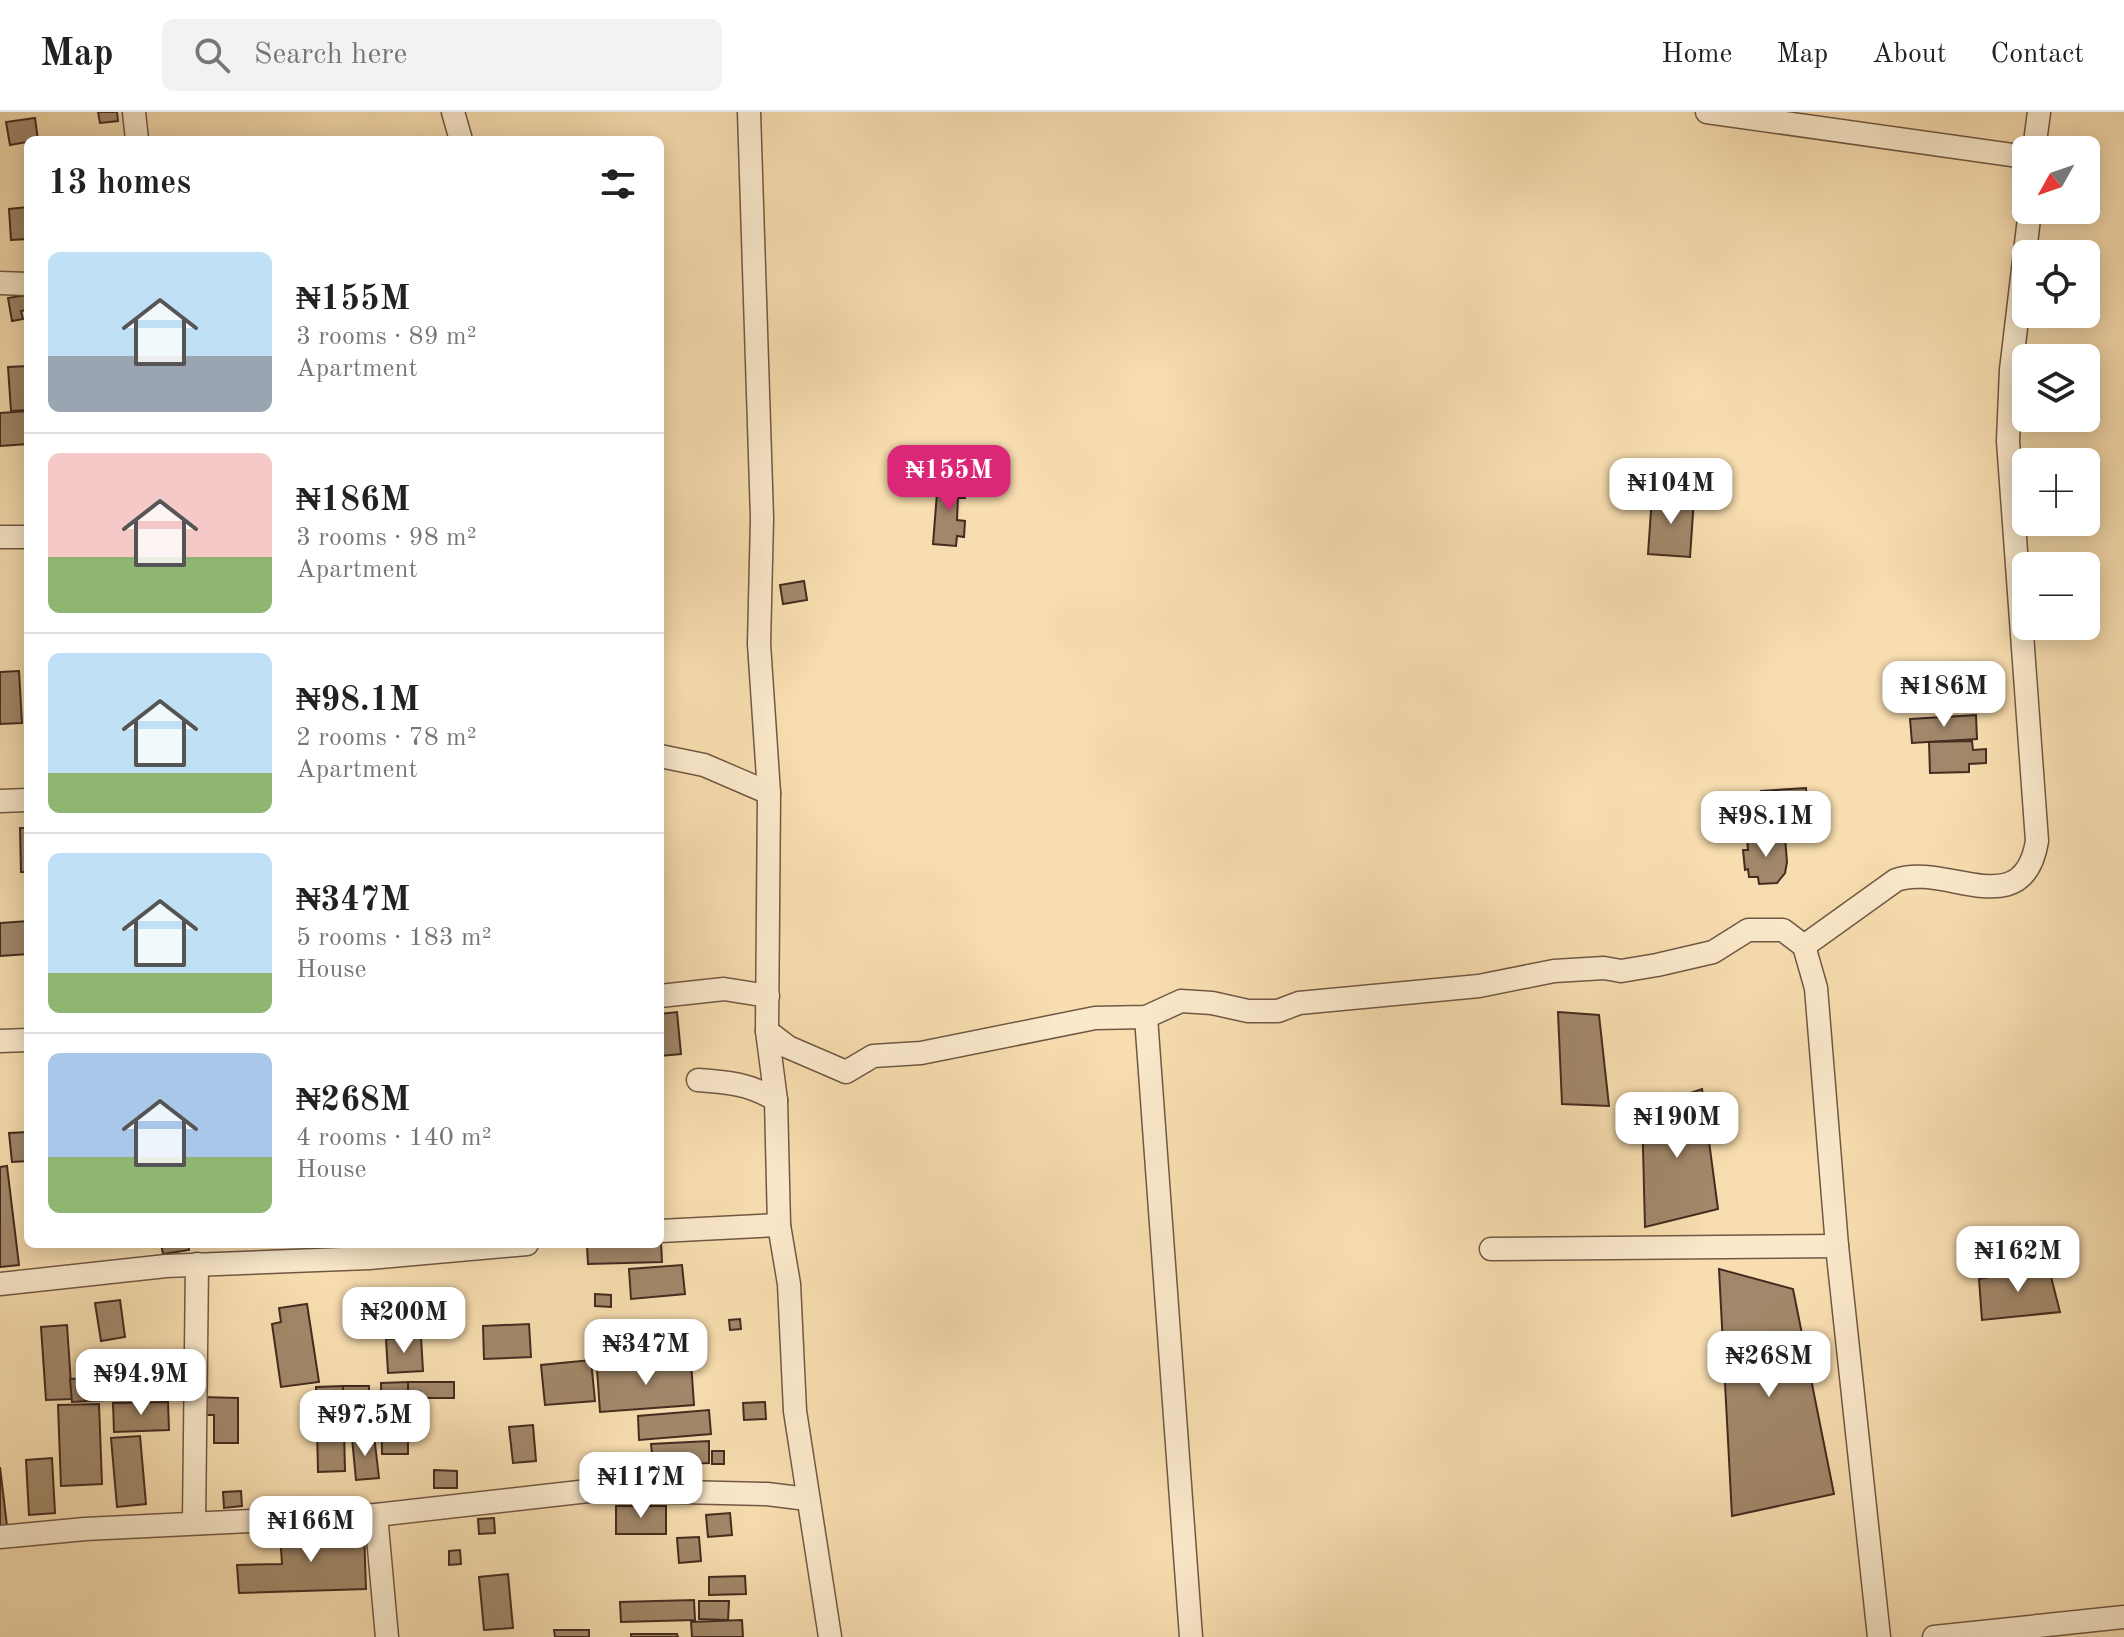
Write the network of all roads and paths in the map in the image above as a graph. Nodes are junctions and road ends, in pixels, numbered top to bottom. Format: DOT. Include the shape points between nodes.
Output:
graph roads {
  1 [pos="134,112"];
  2 [pos="453,112"];
  3 [pos="749,112"];
  4 [pos="1707,112"];
  5 [pos="2039,112"];
  6 [pos="1774,116"];
  7 [pos="137,136"];
  8 [pos="460,136"];
  9 [pos="2036,136"];
  10 [pos="2012,155"];
  11 [pos="2028,224"];
  12 [pos="0,283"];
  13 [pos="24,284"];
  14 [pos="0,537"];
  15 [pos="24,537"];
  16 [pos="664,757"];
  17 [pos="769,793"];
  18 [pos="24,800"];
  19 [pos="0,801"];
  20 [pos="1804,946"];
  21 [pos="664,996"];
  22 [pos="768,996"];
  23 [pos="1146,1017"];
  24 [pos="767,1031"];
  25 [pos="24,1040"];
  26 [pos="0,1041"];
  27 [pos="698,1080"];
  28 [pos="776,1100"];
  29 [pos="779,1225"];
  30 [pos="664,1231"];
  31 [pos="1837,1246"];
  32 [pos="482,1248"];
  33 [pos="1491,1249"];
  34 [pos="197,1264"];
  35 [pos="0,1284"];
  36 [pos="807,1499"];
  37 [pos="376,1515"];
  38 [pos="194,1523"];
  39 [pos="0,1537"];
  40 [pos="2124,1617"];
  41 [pos="387,1637"];
  42 [pos="830,1637"];
  43 [pos="1191,1637"];
  44 [pos="1879,1637"];
  45 [pos="1934,1637"];
  1 -- 7 [label="street"];
  2 -- 8 [label="street"];
  3 -- 17 [label="street" via="762,518 759,644"];
  4 -- 6 [label="street"];
  5 -- 9 [label="street"];
  6 -- 10 [label="street"];
  11 -- 20 [label="street" via="2008,441 2035,856 2012,883 1997,888 1935,878 1896,880"];
  12 -- 13 [label="street"];
  14 -- 15 [label="street"];
  16 -- 17 [label="street" via="704,765"];
  17 -- 22 [label="street"];
  18 -- 19 [label="street"];
  20 -- 23 [label="street" via="1783,930 1748,930 1713,952 1621,971 1554,971 1479,986 1299,1003 1278,1011 1181,1001"];
  20 -- 31 [label="street" via="1816,988"];
  21 -- 22 [label="street" via="724,989"];
  22 -- 24 [label="street"];
  23 -- 24 [label="street" via="1095,1018 921,1053 873,1056 846,1072 788,1047"];
  23 -- 43 [label="street"];
  24 -- 28 [label="street"];
  25 -- 26 [label="street"];
  27 -- 28 [label="street" via="736,1082"];
  28 -- 29 [label="street"];
  29 -- 30 [label="street"];
  29 -- 36 [label="street"];
  31 -- 33 [label="street"];
  31 -- 44 [label="street"];
  32 -- 34 [label="street"];
  34 -- 35 [label="street"];
  34 -- 38 [label="street"];
  36 -- 37 [label="street" via="597,1490"];
  36 -- 42 [label="street"];
  37 -- 38 [label="street"];
  37 -- 41 [label="street"];
  38 -- 39 [label="street"];
  40 -- 45 [label="street"];
}
